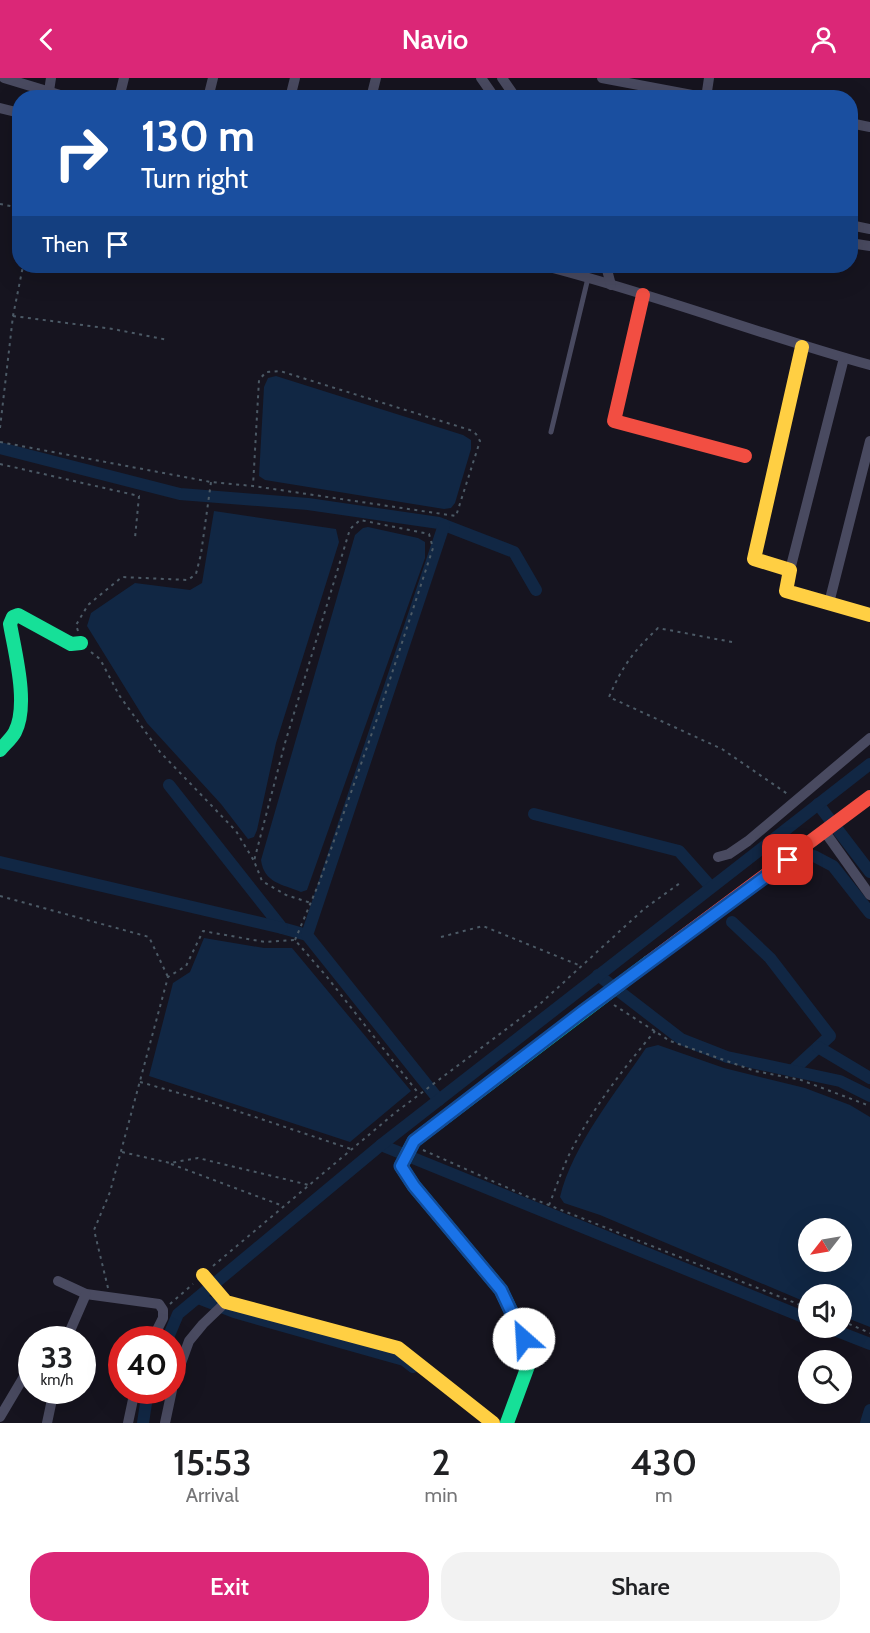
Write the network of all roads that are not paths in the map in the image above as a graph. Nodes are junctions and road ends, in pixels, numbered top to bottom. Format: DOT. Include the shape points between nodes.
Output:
graph roads {
  1 [pos="4,78"];
  2 [pos="602,78"];
  3 [pos="46,90"];
  4 [pos="668,90"];
  5 [pos="572,273"];
  6 [pos="608,273"];
  7 [pos="588,277"];
  8 [pos="611,285"];
  9 [pos="643,295"];
  10 [pos="802,346"];
  11 [pos="844,358"];
  12 [pos="870,365"];
  13 [pos="551,432"];
  14 [pos="870,441"];
  15 [pos="745,456"];
  16 [pos="790,570"];
  17 [pos="829,603"];
  18 [pos="870,615"];
  19 [pos="81,643"];
  20 [pos="870,738"];
  21 [pos="0,750"];
  22 [pos="870,797"];
  23 [pos="825,832"];
  24 [pos="718,857"];
  25 [pos="870,895"];
  26 [pos="202,1275"];
  27 [pos="58,1281"];
  28 [pos="86,1294"];
  29 [pos="226,1302"];
  30 [pos="72,1326"];
  31 [pos="159,1326"];
  32 [pos="186,1349"];
  33 [pos="18,1387"];
  34 [pos="51,1404"];
  35 [pos="132,1404"];
  36 [pos="169,1404"];
  37 [pos="0,1417"];
  38 [pos="47,1423"];
  39 [pos="128,1423"];
  40 [pos="165,1423"];
  41 [pos="494,1423"];
  42 [pos="507,1423"];
  1 -- 3 [label="street"];
  2 -- 4 [label="street"];
  5 -- 7 [label="street"];
  6 -- 8 [label="street"];
  7 -- 8 [label="street"];
  7 -- 13 [label="lane"];
  8 -- 9 [label="street"];
  9 -- 10 [label="street"];
  9 -- 15 [label="street" via="614,421"];
  10 -- 11 [label="street"];
  10 -- 16 [label="street" via="754,559"];
  11 -- 12 [label="street"];
  11 -- 16 [label="street"];
  14 -- 17 [label="street"];
  16 -- 17 [label="street" via="786,591"];
  17 -- 18 [label="street"];
  19 -- 21 [label="street" via="71,644 18,615 13,617 10,624 19,720"];
  20 -- 24 [label="street" via="748,841"];
  22 -- 23 [label="street"];
  23 -- 25 [label="street"];
  23 -- 42 [label="street" via="414,1141 401,1166 501,1290 532,1355"];
  26 -- 29 [label="street"];
  27 -- 28 [label="street"];
  28 -- 30 [label="street"];
  28 -- 31 [label="street" via="159,1304 163,1310"];
  29 -- 32 [label="street" via="203,1324"];
  29 -- 41 [label="street" via="398,1348"];
  33 -- 37 [label="street"];
  34 -- 38 [label="street"];
  35 -- 39 [label="street"];
  36 -- 40 [label="street"];
}
